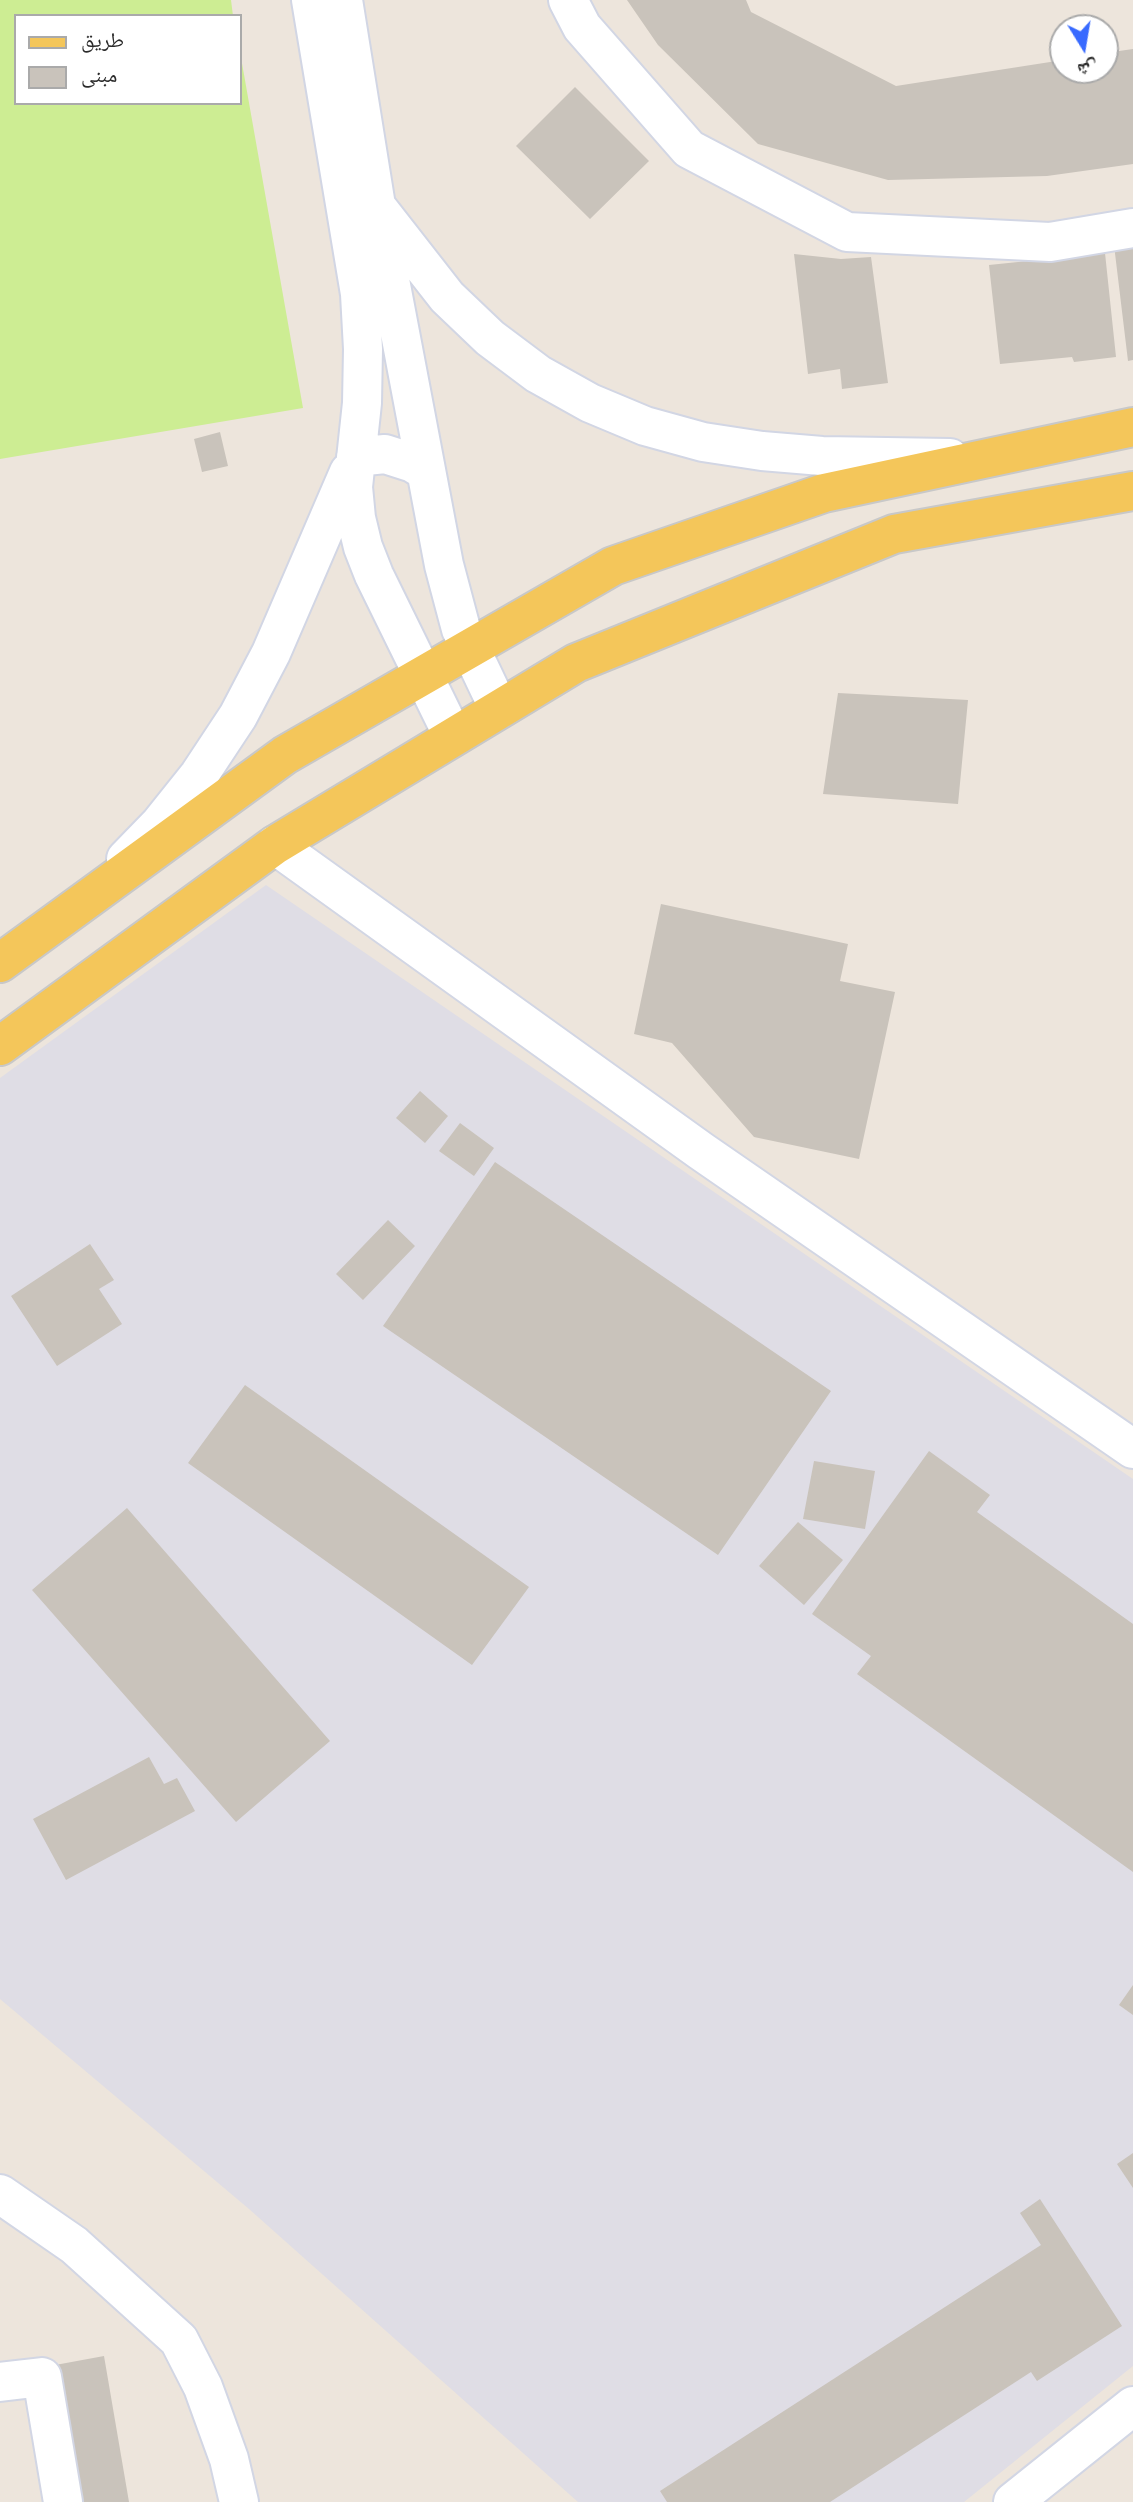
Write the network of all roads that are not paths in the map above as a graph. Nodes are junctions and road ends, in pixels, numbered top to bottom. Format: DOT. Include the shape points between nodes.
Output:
graph roads {
  1 [pos="311,0"];
  2 [pos="343,0"];
  3 [pos="568,0"];
  4 [pos="376,206"];
  5 [pos="1133,228"];
  6 [pos="1133,427"];
  7 [pos="356,457"];
  8 [pos="988,458"];
  9 [pos="426,471"];
  10 [pos="1133,491"];
  11 [pos="470,650"];
  12 [pos="423,676"];
  13 [pos="499,709"];
  14 [pos="453,736"];
  15 [pos="275,845"];
  16 [pos="66,914"];
  17 [pos="0,963"];
  18 [pos="0,1046"];
  19 [pos="1133,1449"];
  20 [pos="0,2194"];
  21 [pos="0,2382"];
  22 [pos="1133,2406"];
  23 [pos="63,2502"];
  24 [pos="239,2502"];
  25 [pos="1013,2502"];
  1 -- 7 [label="street" via="360,294 363,376"];
  2 -- 4 [label="street"];
  3 -- 5 [label="street" via="582,27 689,149 847,232 1050,242"];
  4 -- 8 [label="street" via="447,297 490,338 538,374 623,417 703,442 762,451"];
  4 -- 9 [label="street"];
  6 -- 8 [label="main road"];
  7 -- 9 [label="street" via="385,454"];
  7 -- 12 [label="street" via="353,487 363,547"];
  7 -- 16 [label="street" via="271,653 238,716 159,825"];
  8 -- 11 [label="main road" via="824,493 612,566"];
  9 -- 11 [label="street" via="454,608"];
  10 -- 13 [label="main road" via="894,534 576,663"];
  11 -- 12 [label="main road"];
  11 -- 13 [label="street"];
  12 -- 14 [label="street"];
  12 -- 16 [label="main road" via="285,755"];
  13 -- 14 [label="main road"];
  14 -- 15 [label="main road"];
  15 -- 18 [label="main road"];
  15 -- 19 [label="street" via="701,1151"];
  16 -- 17 [label="main road"];
  20 -- 24 [label="street" via="75,2245 179,2340 203,2387"];
  21 -- 23 [label="street" via="42,2377"];
  22 -- 25 [label="street"];
}
